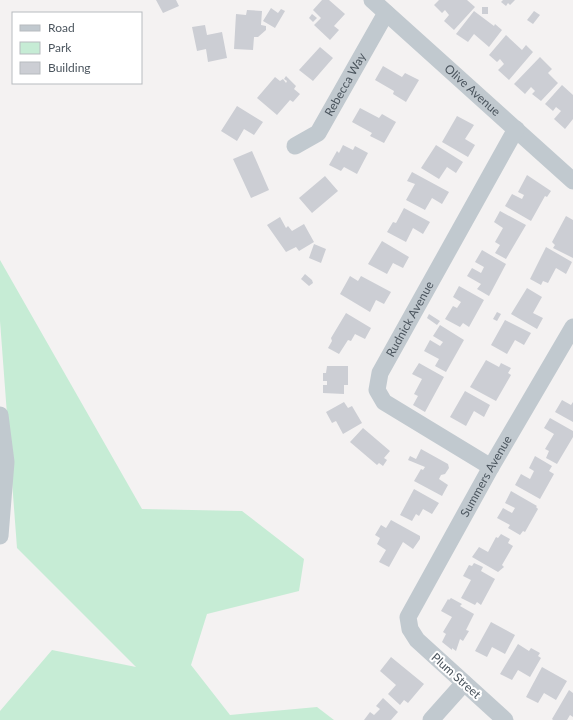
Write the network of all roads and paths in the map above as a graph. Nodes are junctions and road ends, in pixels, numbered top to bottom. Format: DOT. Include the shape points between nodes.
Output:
graph roads {
  1 [pos="372,0"];
  2 [pos="386,13"];
  3 [pos="516,129"];
  4 [pos="295,146"];
  5 [pos="573,181"];
  6 [pos="573,327"];
  7 [pos="0,415"];
  8 [pos="491,467"];
  9 [pos="1,508"];
  10 [pos="0,536"];
  11 [pos="410,629"];
  12 [pos="464,683"];
  13 [pos="431,720"];
  14 [pos="506,720"];
  1 -- 2 [label="street, Olive Avenue"];
  2 -- 3 [label="street, Olive Avenue"];
  2 -- 4 [label="street, Rebecca Way" via="318,133"];
  3 -- 5 [label="street, Olive Avenue"];
  3 -- 8 [label="street, Rudnick Avenue" via="380,373 378,390 384,402"];
  6 -- 8 [label="street, Summers Avenue"];
  7 -- 9 [label="street" via="6,462"];
  8 -- 11 [label="street, Summers Avenue" via="408,617"];
  9 -- 10 [label="street"];
  11 -- 12 [label="street, Plum Street" via="417,640"];
  12 -- 13 [label="street"];
  12 -- 14 [label="street, Plum Street"];
}
